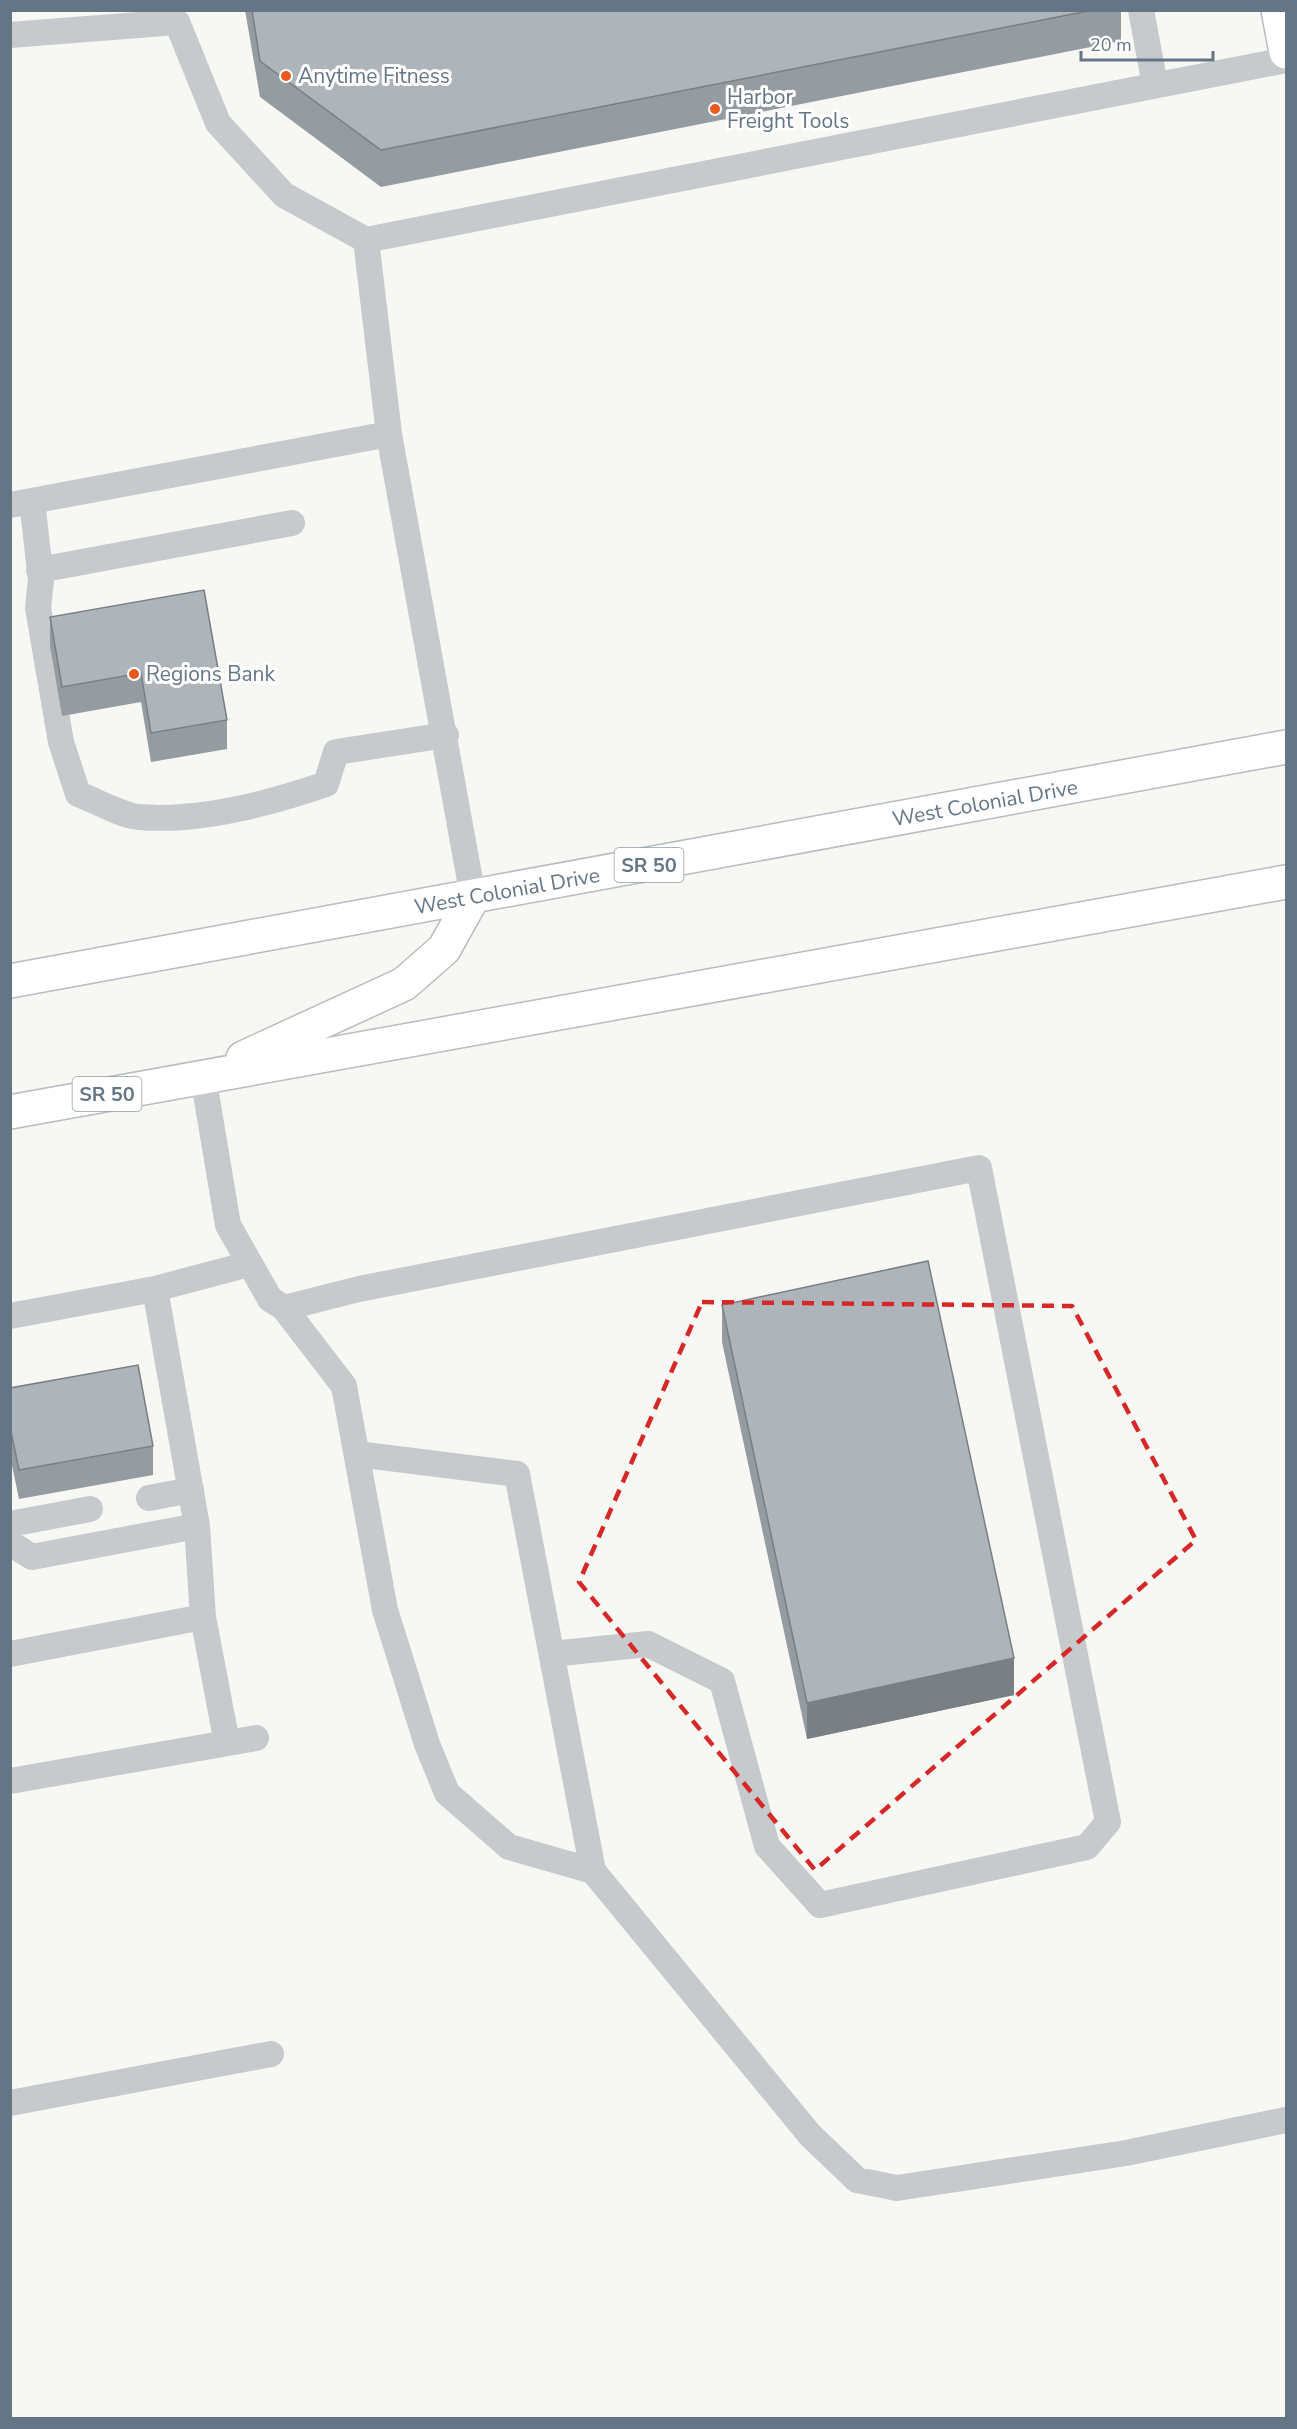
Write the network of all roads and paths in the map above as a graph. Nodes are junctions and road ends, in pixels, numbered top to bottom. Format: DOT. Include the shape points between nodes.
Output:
graph roads {
  1 [pos="1142,10"];
  2 [pos="1278,10"];
  3 [pos="10,35"];
  4 [pos="1287,52"];
  5 [pos="1287,60"];
  6 [pos="1155,85"];
  7 [pos="366,240"];
  8 [pos="389,434"];
  9 [pos="21,503"];
  10 [pos="292,523"];
  11 [pos="39,570"];
  12 [pos="446,735"];
  13 [pos="1287,747"];
  14 [pos="1287,882"];
  15 [pos="473,897"];
  16 [pos="10,981"];
  17 [pos="203,1076"];
  18 [pos="10,1112"];
  19 [pos="249,1264"];
  20 [pos="155,1289"];
  21 [pos="284,1308"];
  22 [pos="10,1316"];
  23 [pos="357,1454"];
  24 [pos="191,1490"];
  25 [pos="149,1498"];
  26 [pos="90,1509"];
  27 [pos="10,1524"];
  28 [pos="197,1526"];
  29 [pos="10,1543"];
  30 [pos="204,1617"];
  31 [pos="10,1654"];
  32 [pos="552,1654"];
  33 [pos="256,1738"];
  34 [pos="227,1743"];
  35 [pos="10,1781"];
  36 [pos="593,1871"];
  37 [pos="271,2054"];
  38 [pos="10,2103"];
  39 [pos="1287,2120"];
  1 -- 6 [label="lane"];
  2 -- 4 [label="main road"];
  3 -- 7 [label="lane" via="177,22 218,123 284,195"];
  5 -- 6 [label="lane"];
  6 -- 7 [label="lane"];
  7 -- 8 [label="lane"];
  8 -- 9 [label="lane"];
  8 -- 12 [label="lane"];
  9 -- 11 [label="lane"];
  10 -- 11 [label="lane"];
  11 -- 12 [label="lane" via="38,608 61,742 78,794 137,817 193,815 293,795 326,784 336,752"];
  12 -- 15 [label="lane"];
  13 -- 15 [label="main road, West Colonial Drive / SR 50"];
  14 -- 17 [label="main road, SR 50" via="645,1000"];
  15 -- 16 [label="main road, West Colonial Drive / SR 50"];
  15 -- 17 [label="main road" via="444,949 404,984"];
  17 -- 18 [label="main road, SR 50"];
  17 -- 19 [label="lane" via="228,1225"];
  19 -- 20 [label="lane"];
  19 -- 21 [label="lane" via="270,1299"];
  20 -- 22 [label="lane"];
  20 -- 24 [label="lane"];
  21 -- 23 [label="lane" via="344,1386"];
  21 -- 32 [label="lane" via="359,1289 979,1168 1108,1822 1087,1848 819,1905 767,1846 722,1681 648,1644"];
  23 -- 32 [label="lane" via="518,1474"];
  23 -- 36 [label="lane" via="385,1610 427,1744 447,1793 508,1847"];
  24 -- 25 [label="lane"];
  24 -- 28 [label="lane"];
  26 -- 27 [label="lane"];
  28 -- 29 [label="lane" via="32,1557"];
  28 -- 30 [label="lane"];
  30 -- 31 [label="lane"];
  30 -- 34 [label="lane"];
  32 -- 36 [label="lane"];
  33 -- 34 [label="lane"];
  34 -- 35 [label="lane"];
  36 -- 39 [label="lane" via="810,2135 857,2180 897,2188 1126,2152"];
  37 -- 38 [label="lane"];
}
